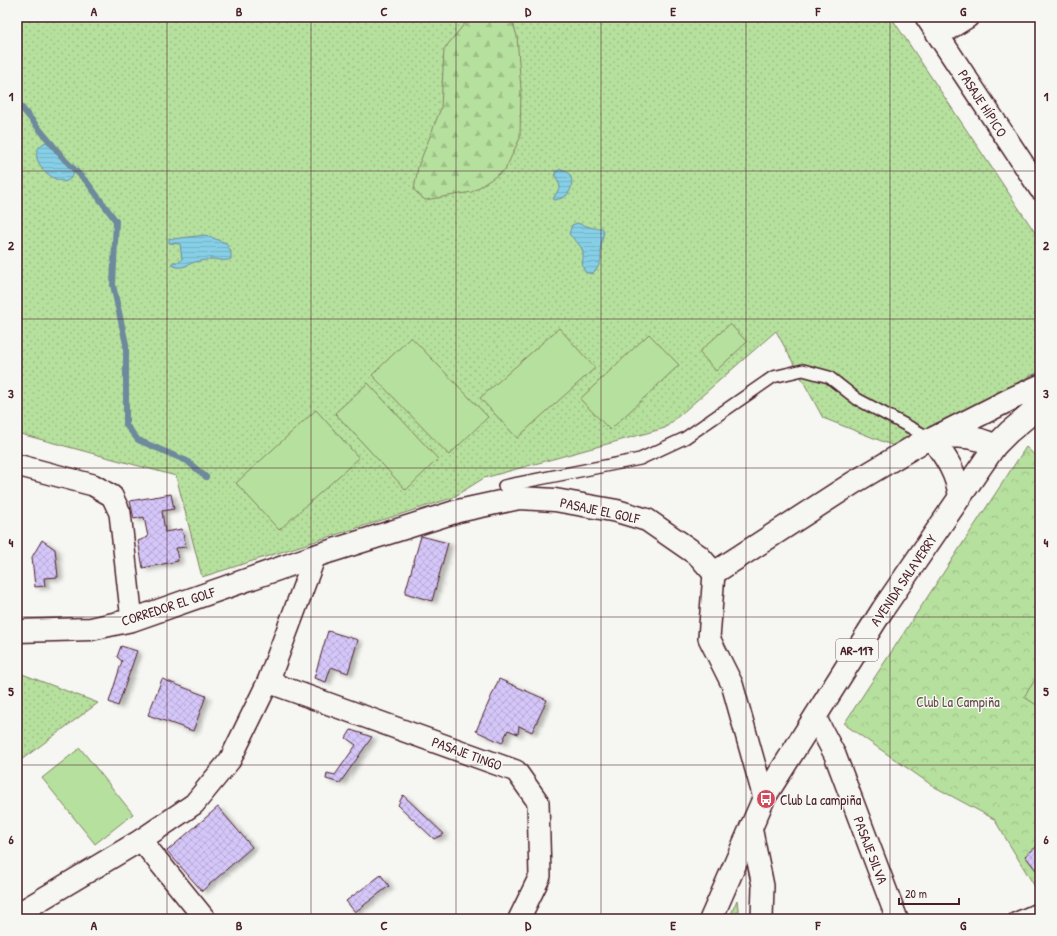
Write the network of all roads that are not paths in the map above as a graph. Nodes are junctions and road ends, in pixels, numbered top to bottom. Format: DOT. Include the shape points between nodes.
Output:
graph roads {
  1 [pos="926,17"];
  2 [pos="968,17"];
  3 [pos="939,35"];
  4 [pos="1040,189"];
  5 [pos="1040,386"];
  6 [pos="1040,406"];
  7 [pos="932,439"];
  8 [pos="995,446"];
  9 [pos="17,465"];
  10 [pos="504,486"];
  11 [pos="960,496"];
  12 [pos="315,556"];
  13 [pos="714,573"];
  14 [pos="132,620"];
  15 [pos="17,631"];
  16 [pos="268,682"];
  17 [pos="815,717"];
  18 [pos="764,798"];
  19 [pos="751,827"];
  20 [pos="141,840"];
  21 [pos="1037,909"];
  22 [pos="30,913"];
  23 [pos="205,919"];
  24 [pos="519,919"];
  25 [pos="711,919"];
  26 [pos="762,919"];
  27 [pos="897,919"];
  28 [pos="1014,919"];
  1 -- 3 [label="street, PASAJE HÍPICO"];
  2 -- 3 [label="street"];
  3 -- 4 [label="street, PASAJE HÍPICO"];
  5 -- 7 [label="street"];
  6 -- 8 [label="street, AVENIDA SALAVERRY / AR-117"];
  7 -- 8 [label="street" via="970,437"];
  7 -- 10 [label="lane" via="857,399 829,377 803,370 773,377 684,438 640,459"];
  7 -- 11 [label="street" via="955,474"];
  7 -- 13 [label="street" via="903,452"];
  8 -- 11 [label="street, AVENIDA SALAVERRY / AR-117"];
  9 -- 14 [label="street" via="94,486 112,496 120,513"];
  11 -- 17 [label="street, AVENIDA SALAVERRY / AR-117" via="883,609"];
  12 -- 13 [label="street, PASAJE EL GOLF" via="458,511 519,498 563,501 618,510 647,520 699,556"];
  12 -- 14 [label="street, CORREDOR EL GOLF"];
  12 -- 16 [label="street"];
  13 -- 18 [label="street" via="709,638 732,684"];
  14 -- 15 [label="street, CORREDOR EL GOLF" via="91,629"];
  16 -- 20 [label="street" via="230,760 194,804"];
  16 -- 24 [label="street, PASAJE TINGO" via="516,771 538,802 540,876"];
  17 -- 18 [label="street, AVENIDA SALAVERRY / AR-117"];
  17 -- 27 [label="street, PASAJE SILVA" via="835,755"];
  18 -- 19 [label="street, AVENIDA SALAVERRY / AR-117"];
  19 -- 25 [label="street, AVENIDA SALAVERRY / AR-117"];
  19 -- 26 [label="street" via="763,886"];
  20 -- 22 [label="street"];
  20 -- 23 [label="street"];
  21 -- 28 [label="lane"];
}
